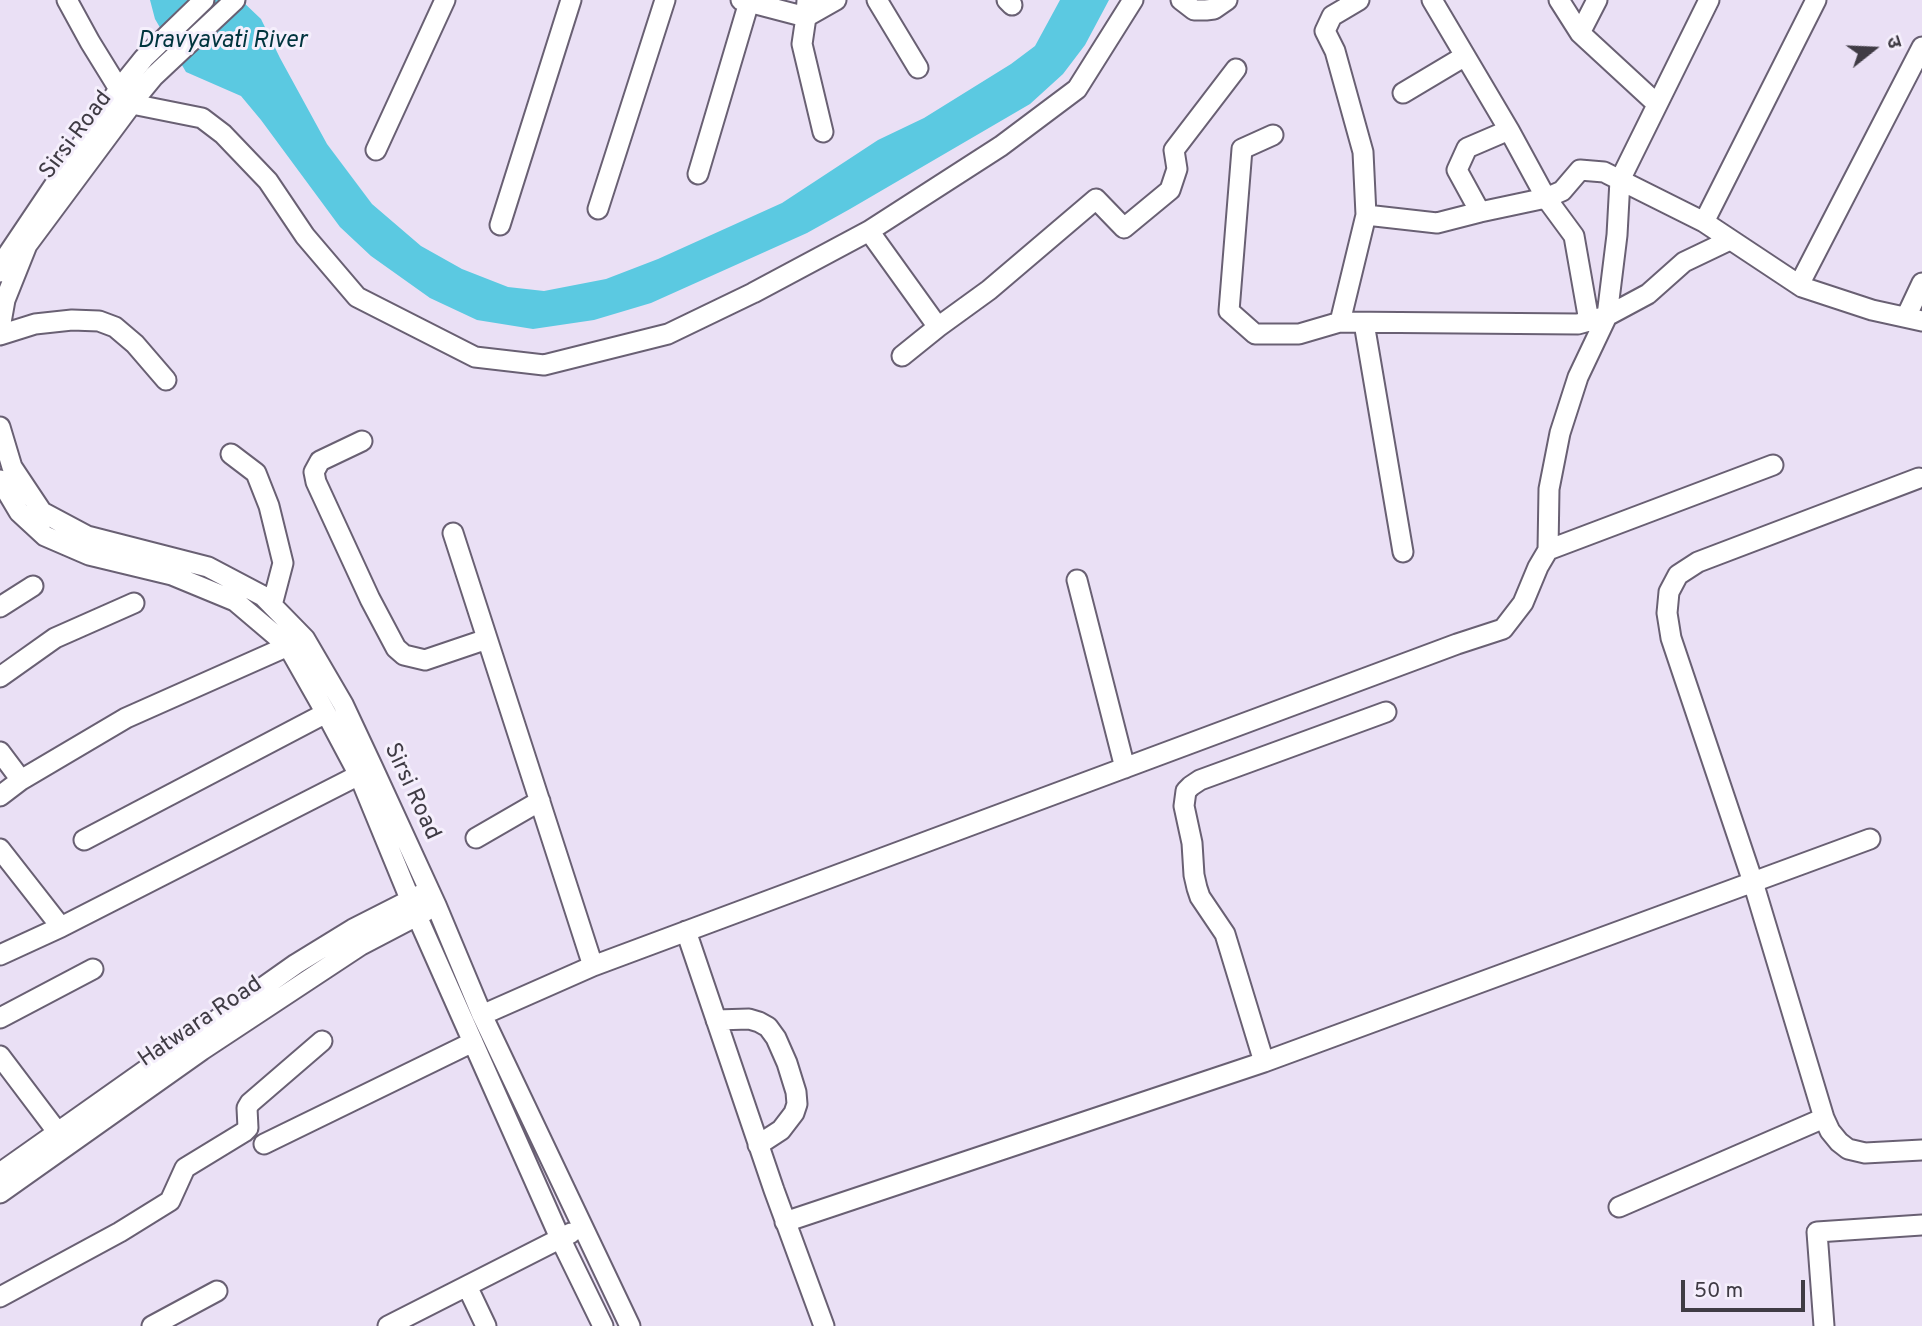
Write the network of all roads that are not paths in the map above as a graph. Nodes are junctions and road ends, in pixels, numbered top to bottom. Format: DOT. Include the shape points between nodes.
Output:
graph roads {
  1 [pos="67,0"];
  2 [pos="204,0"];
  3 [pos="235,0"];
  4 [pos="444,0"];
  5 [pos="571,0"];
  6 [pos="666,0"];
  7 [pos="836,0"];
  8 [pos="877,0"];
  9 [pos="1133,0"];
  10 [pos="1181,0"];
  11 [pos="1227,0"];
  12 [pos="1359,0"];
  13 [pos="1432,0"];
  14 [pos="1559,0"];
  15 [pos="1597,0"];
  16 [pos="1709,0"];
  17 [pos="1816,0"];
  18 [pos="745,1"];
  19 [pos="807,9"];
  20 [pos="1580,33"];
  21 [pos="1922,47"];
  22 [pos="1465,56"];
  23 [pos="918,68"];
  24 [pos="1236,69"];
  25 [pos="1402,93"];
  26 [pos="125,97"];
  27 [pos="1657,104"];
  28 [pos="1509,130"];
  29 [pos="823,132"];
  30 [pos="1273,135"];
  31 [pos="376,150"];
  32 [pos="698,174"];
  33 [pos="1620,180"];
  34 [pos="1546,198"];
  35 [pos="598,209"];
  36 [pos="1480,212"];
  37 [pos="1366,215"];
  38 [pos="1704,222"];
  39 [pos="500,225"];
  40 [pos="869,231"];
  41 [pos="1730,240"];
  42 [pos="0,272"];
  43 [pos="1922,283"];
  44 [pos="1799,285"];
  45 [pos="1598,319"];
  46 [pos="1914,319"];
  47 [pos="1340,322"];
  48 [pos="1364,323"];
  49 [pos="938,327"];
  50 [pos="0,328"];
  51 [pos="0,335"];
  52 [pos="902,356"];
  53 [pos="166,380"];
  54 [pos="0,427"];
  55 [pos="362,441"];
  56 [pos="231,454"];
  57 [pos="1773,465"];
  58 [pos="1919,478"];
  59 [pos="0,480"];
  60 [pos="453,533"];
  61 [pos="1548,550"];
  62 [pos="1403,552"];
  63 [pos="1077,580"];
  64 [pos="33,586"];
  65 [pos="134,603"];
  66 [pos="272,606"];
  67 [pos="0,607"];
  68 [pos="487,639"];
  69 [pos="296,643"];
  70 [pos="0,677"];
  71 [pos="1386,712"];
  72 [pos="326,713"];
  73 [pos="0,752"];
  74 [pos="1125,768"];
  75 [pos="359,775"];
  76 [pos="21,780"];
  77 [pos="0,796"];
  78 [pos="540,801"];
  79 [pos="476,838"];
  80 [pos="1870,839"];
  81 [pos="84,840"];
  82 [pos="0,849"];
  83 [pos="1753,882"];
  84 [pos="433,897"];
  85 [pos="414,908"];
  86 [pos="61,927"];
  87 [pos="686,931"];
  88 [pos="4,947"];
  89 [pos="593,966"];
  90 [pos="93,969"];
  91 [pos="481,1015"];
  92 [pos="0,1018"];
  93 [pos="716,1020"];
  94 [pos="322,1041"];
  95 [pos="473,1042"];
  96 [pos="0,1056"];
  97 [pos="1264,1062"];
  98 [pos="1824,1118"];
  99 [pos="62,1139"];
  100 [pos="264,1144"];
  101 [pos="758,1145"];
  102 [pos="1922,1150"];
  103 [pos="0,1173"];
  104 [pos="0,1194"];
  105 [pos="1619,1208"];
  106 [pos="785,1222"];
  107 [pos="1922,1225"];
  108 [pos="582,1227"];
  109 [pos="560,1238"];
  110 [pos="467,1286"];
  111 [pos="217,1291"];
  112 [pos="0,1297"];
  113 [pos="152,1326"];
  114 [pos="388,1326"];
  115 [pos="486,1326"];
  116 [pos="603,1326"];
  117 [pos="630,1326"];
  118 [pos="824,1326"];
  119 [pos="1824,1326"];
  1 -- 26 [label="street"];
  2 -- 26 [label="street, Sirsi Road" via="144,58"];
  3 -- 26 [label="street, Sirsi Road"];
  4 -- 31 [label="street"];
  5 -- 39 [label="street"];
  6 -- 35 [label="street"];
  7 -- 19 [label="street"];
  8 -- 23 [label="street"];
  9 -- 40 [label="street" via="1077,89"];
  10 -- 11 [label="street" via="1195,10 1206,10"];
  12 -- 37 [label="street" via="1332,16 1325,31 1335,51 1363,152"];
  13 -- 22 [label="street"];
  14 -- 20 [label="street"];
  15 -- 20 [label="street"];
  16 -- 27 [label="street"];
  17 -- 38 [label="street"];
  18 -- 19 [label="street"];
  18 -- 32 [label="street"];
  19 -- 29 [label="street" via="802,44"];
  20 -- 27 [label="street"];
  21 -- 44 [label="street"];
  22 -- 25 [label="street"];
  22 -- 28 [label="street"];
  24 -- 49 [label="street" via="1174,150 1177,169 1170,190 1124,228 1096,199"];
  26 -- 40 [label="street" via="202,118 268,181 305,236 357,297 475,357 544,365 668,334"];
  26 -- 42 [label="street, Sirsi Road" via="6,257"];
  26 -- 50 [label="street, Sirsi Road" via="27,245 5,300"];
  27 -- 33 [label="street"];
  28 -- 34 [label="street"];
  28 -- 36 [label="street" via="1467,148 1457,170"];
  30 -- 47 [label="street" via="1242,149 1229,311 1255,334 1299,334"];
  33 -- 34 [label="street" via="1604,172 1580,170 1562,191"];
  33 -- 38 [label="street"];
  33 -- 45 [label="street" via="1617,235"];
  34 -- 36 [label="street"];
  34 -- 45 [label="street" via="1574,236"];
  36 -- 37 [label="street" via="1437,223"];
  37 -- 47 [label="street"];
  38 -- 41 [label="street"];
  40 -- 49 [label="street"];
  41 -- 44 [label="street"];
  41 -- 45 [label="street" via="1684,262 1648,294"];
  43 -- 46 [label="street"];
  44 -- 46 [label="street"];
  45 -- 48 [label="street" via="1578,324"];
  45 -- 61 [label="street" via="1560,433 1549,489"];
  47 -- 48 [label="street"];
  48 -- 62 [label="street"];
  49 -- 52 [label="street"];
  51 -- 53 [label="street" via="35,324 99,321 115,327 135,344"];
  54 -- 66 [label="street, Sirsi Road" via="12,467 42,512 87,536 208,567 263,596"];
  55 -- 68 [label="street" via="320,461 314,472 396,648 425,660"];
  56 -- 66 [label="street" via="256,473 269,506 283,564"];
  57 -- 61 [label="street"];
  58 -- 83 [label="street" via="1698,562 1678,575 1670,592 1671,638"];
  59 -- 69 [label="street, Sirsi Road" via="19,512 46,536 89,555 172,575 235,601"];
  60 -- 68 [label="street"];
  61 -- 74 [label="street" via="1523,603 1503,629"];
  63 -- 74 [label="street"];
  64 -- 67 [label="street"];
  65 -- 70 [label="street" via="55,638"];
  66 -- 69 [label="street, Sirsi Road"];
  68 -- 78 [label="street"];
  69 -- 72 [label="street, Sirsi Road"];
  69 -- 76 [label="street" via="126,718"];
  69 -- 84 [label="street, Sirsi Road" via="343,704"];
  71 -- 97 [label="street" via="1200,780 1186,791 1184,806 1197,888 1224,934"];
  72 -- 75 [label="street, Sirsi Road"];
  72 -- 81 [label="street"];
  73 -- 76 [label="street"];
  74 -- 87 [label="street"];
  75 -- 85 [label="street, Sirsi Road"];
  75 -- 86 [label="street"];
  76 -- 77 [label="street"];
  78 -- 79 [label="street"];
  78 -- 89 [label="street"];
  80 -- 83 [label="street"];
  82 -- 86 [label="street"];
  83 -- 97 [label="street"];
  83 -- 98 [label="street"];
  84 -- 85 [label="street, Hatwara Road"];
  84 -- 91 [label="street, Sirsi Road"];
  85 -- 95 [label="street, Sirsi Road"];
  85 -- 99 [label="street, Hatwara Road" via="156,1072"];
  86 -- 88 [label="street"];
  87 -- 89 [label="street"];
  87 -- 93 [label="street"];
  89 -- 91 [label="street"];
  90 -- 92 [label="street"];
  91 -- 108 [label="street, Sirsi Road"];
  93 -- 101 [label="street"];
  93 -- 101 [label="street" via="749,1019 768,1027 787,1063 796,1092 794,1113"];
  94 -- 112 [label="street" via="250,1103 244,1132 185,1168 170,1202"];
  95 -- 100 [label="street"];
  95 -- 109 [label="street, Sirsi Road"];
  96 -- 99 [label="street"];
  97 -- 106 [label="street"];
  98 -- 102 [label="street" via="1848,1149 1865,1153"];
  98 -- 105 [label="street"];
  99 -- 103 [label="street"];
  99 -- 104 [label="street, Hatwara Road"];
  101 -- 106 [label="street"];
  106 -- 118 [label="street"];
  107 -- 119 [label="street" via="1817,1231"];
  108 -- 109 [label="street"];
  108 -- 117 [label="street, Sirsi Road"];
  109 -- 110 [label="street"];
  109 -- 116 [label="street, Sirsi Road"];
  110 -- 114 [label="street"];
  110 -- 115 [label="street"];
  111 -- 113 [label="street"];
}
